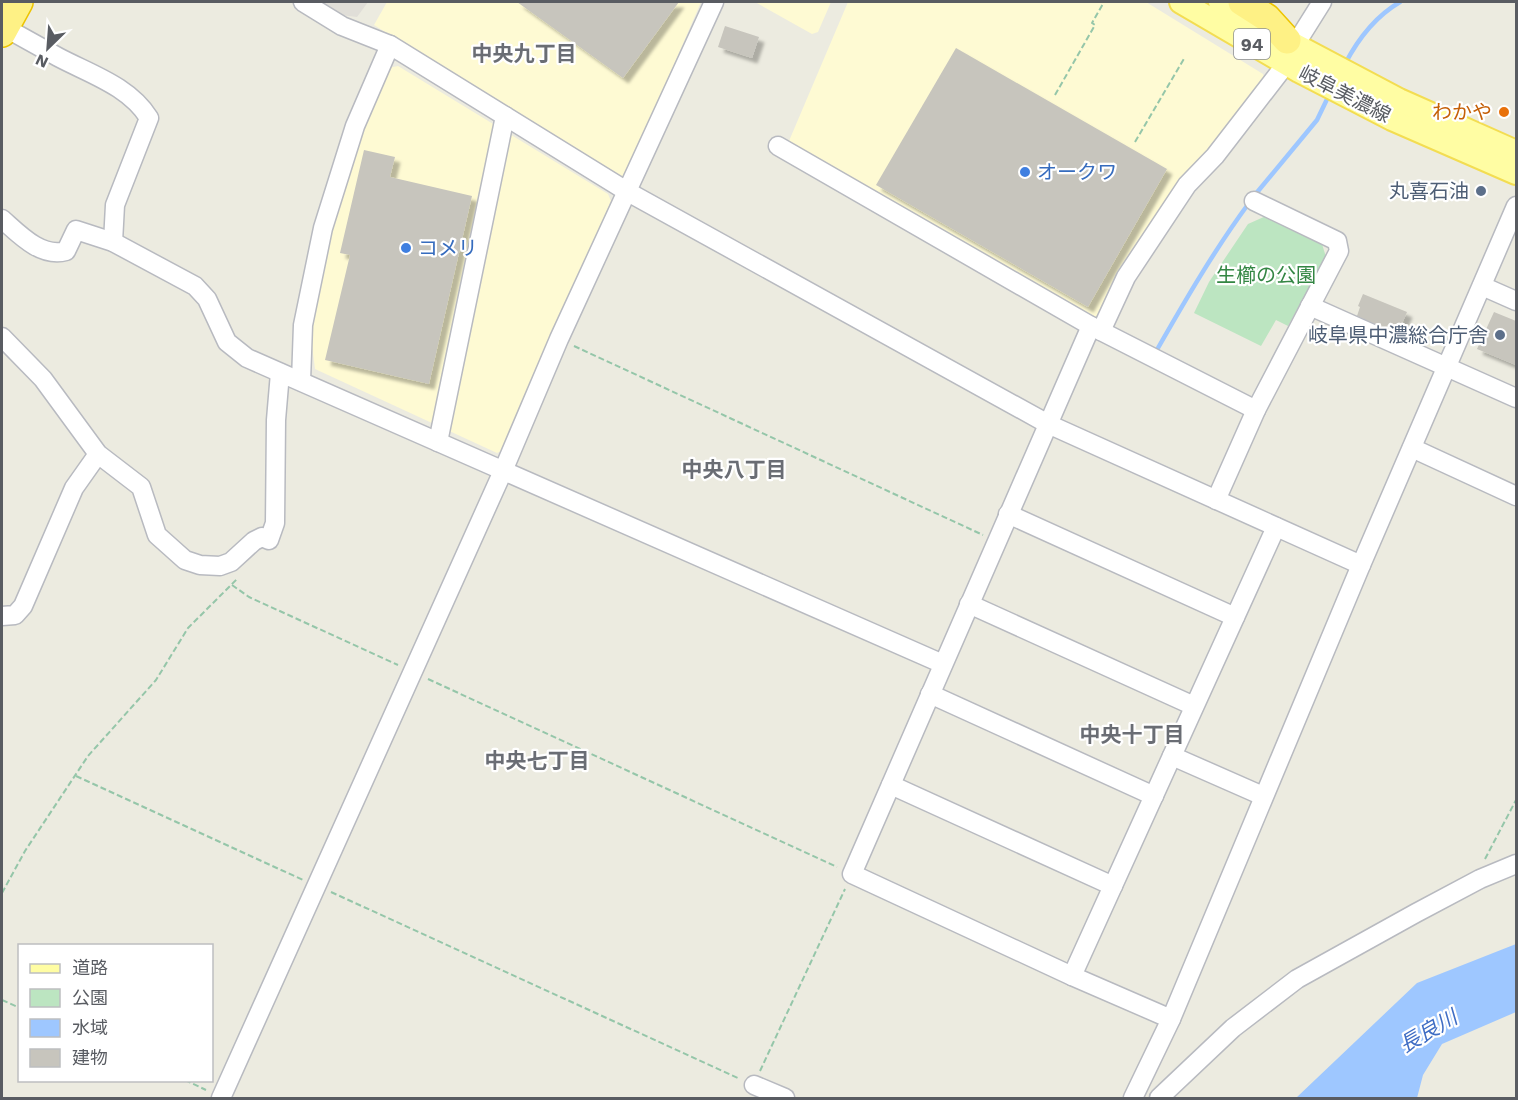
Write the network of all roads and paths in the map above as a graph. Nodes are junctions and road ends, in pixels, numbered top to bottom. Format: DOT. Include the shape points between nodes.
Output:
graph roads {
  1 [pos="19,2"];
  2 [pos="303,2"];
  3 [pos="714,2"];
  4 [pos="1104,2"];
  5 [pos="1181,2"];
  6 [pos="1220,2"];
  7 [pos="1242,2"];
  8 [pos="1316,4"];
  9 [pos="3,30"];
  10 [pos="390,45"];
  11 [pos="1289,49"];
  12 [pos="1185,57"];
  13 [pos="1337,79"];
  14 [pos="1055,95"];
  15 [pos="505,116"];
  16 [pos="1135,142"];
  17 [pos="778,146"];
  18 [pos="1516,152"];
  19 [pos="1516,173"];
  20 [pos="628,192"];
  21 [pos="1254,201"];
  22 [pos="1516,206"];
  23 [pos="2,219"];
  24 [pos="113,242"];
  25 [pos="1482,286"];
  26 [pos="1516,301"];
  27 [pos="1310,306"];
  28 [pos="1096,329"];
  29 [pos="2,337"];
  30 [pos="559,339"];
  31 [pos="1447,367"];
  32 [pos="280,373"];
  33 [pos="301,381"];
  34 [pos="1516,398"];
  35 [pos="1256,410"];
  36 [pos="1048,424"];
  37 [pos="438,442"];
  38 [pos="1412,448"];
  39 [pos="98,454"];
  40 [pos="503,471"];
  41 [pos="1516,496"];
  42 [pos="1216,500"];
  43 [pos="1008,514"];
  44 [pos="1276,527"];
  45 [pos="996,542"];
  46 [pos="1360,565"];
  47 [pos="239,577"];
  48 [pos="232,585"];
  49 [pos="969,604"];
  50 [pos="2,616"];
  51 [pos="1235,617"];
  52 [pos="943,664"];
  53 [pos="412,671"];
  54 [pos="930,693"];
  55 [pos="1194,706"];
  56 [pos="1172,756"];
  57 [pos="76,776"];
  58 [pos="891,785"];
  59 [pos="1154,796"];
  60 [pos="1263,796"];
  61 [pos="1516,800"];
  62 [pos="1516,864"];
  63 [pos="852,874"];
  64 [pos="1480,879"];
  65 [pos="315,885"];
  66 [pos="1113,886"];
  67 [pos="2,893"];
  68 [pos="1072,976"];
  69 [pos="2,1000"];
  70 [pos="18,1007"];
  71 [pos="1171,1019"];
  72 [pos="188,1082"];
  73 [pos="754,1085"];
  74 [pos="221,1098"];
  75 [pos="784,1098"];
  76 [pos="1133,1098"];
  77 [pos="1159,1098"];
  1 -- 9 [label="highway"];
  2 -- 10 [label="street" via="342,26"];
  3 -- 20 [label="street"];
  4 -- 14 [label="path"];
  5 -- 11 [label="main road, 岐阜美濃線 / 94"];
  6 -- 11 [label="main road, 岐阜美濃線 / 94"];
  7 -- 11 [label="highway" via="1267,18"];
  8 -- 11 [label="street"];
  9 -- 24 [label="street" via="104,79 141,105 149,118 115,205"];
  10 -- 15 [label="street"];
  10 -- 33 [label="street" via="355,126 323,228 303,326"];
  11 -- 13 [label="main road, 岐阜美濃線 / 94"];
  11 -- 28 [label="street" via="1215,156 1187,185"];
  12 -- 16 [label="path"];
  13 -- 18 [label="main road, 岐阜美濃線 / 94" via="1399,100"];
  13 -- 19 [label="main road, 岐阜美濃線 / 94" via="1392,119"];
  15 -- 20 [label="street"];
  15 -- 37 [label="street"];
  17 -- 28 [label="street"];
  20 -- 30 [label="street"];
  20 -- 36 [label="street"];
  21 -- 27 [label="street" via="1337,241 1339,251"];
  22 -- 25 [label="street"];
  23 -- 24 [label="street" via="31,243 55,254 66,251 76,230"];
  24 -- 32 [label="street" via="195,286 207,299 227,342 247,358"];
  25 -- 26 [label="street"];
  25 -- 31 [label="street"];
  27 -- 31 [label="street"];
  27 -- 35 [label="street"];
  28 -- 35 [label="street"];
  28 -- 36 [label="street"];
  29 -- 39 [label="street" via="43,379"];
  30 -- 40 [label="street"];
  30 -- 45 [label="path"];
  31 -- 34 [label="street"];
  31 -- 38 [label="street"];
  32 -- 33 [label="street"];
  32 -- 39 [label="street" via="275,523 269,540 262,537 254,541 231,562 220,566 185,560 157,535 141,487"];
  33 -- 37 [label="street"];
  35 -- 42 [label="street"];
  36 -- 42 [label="street"];
  36 -- 43 [label="street"];
  37 -- 40 [label="street"];
  38 -- 41 [label="street"];
  38 -- 46 [label="street"];
  39 -- 50 [label="street" via="74,488 23,606 15,615"];
  40 -- 52 [label="street"];
  40 -- 53 [label="street"];
  42 -- 44 [label="street"];
  43 -- 45 [label="street"];
  43 -- 51 [label="street"];
  44 -- 46 [label="street"];
  44 -- 51 [label="street"];
  45 -- 49 [label="street"];
  46 -- 60 [label="street"];
  47 -- 48 [label="path"];
  48 -- 53 [label="path" via="249,597"];
  48 -- 57 [label="path" via="188,628 156,680 88,756"];
  49 -- 52 [label="street"];
  49 -- 55 [label="street"];
  51 -- 55 [label="street"];
  52 -- 54 [label="street"];
  53 -- 63 [label="path"];
  53 -- 65 [label="street"];
  54 -- 58 [label="street"];
  54 -- 59 [label="street"];
  55 -- 56 [label="street"];
  56 -- 59 [label="street"];
  56 -- 60 [label="street"];
  57 -- 65 [label="path"];
  57 -- 67 [label="path"];
  58 -- 63 [label="street"];
  58 -- 66 [label="street"];
  59 -- 66 [label="street"];
  60 -- 71 [label="street"];
  61 -- 64 [label="path" via="1485,856"];
  62 -- 64 [label="street"];
  63 -- 68 [label="street"];
  63 -- 73 [label="path"];
  64 -- 77 [label="street" via="1297,980 1233,1028"];
  65 -- 73 [label="path"];
  65 -- 74 [label="street"];
  66 -- 68 [label="street"];
  68 -- 71 [label="street"];
  69 -- 70 [label="path"];
  71 -- 76 [label="street"];
  72 -- 74 [label="path"];
  73 -- 75 [label="street"];
}
